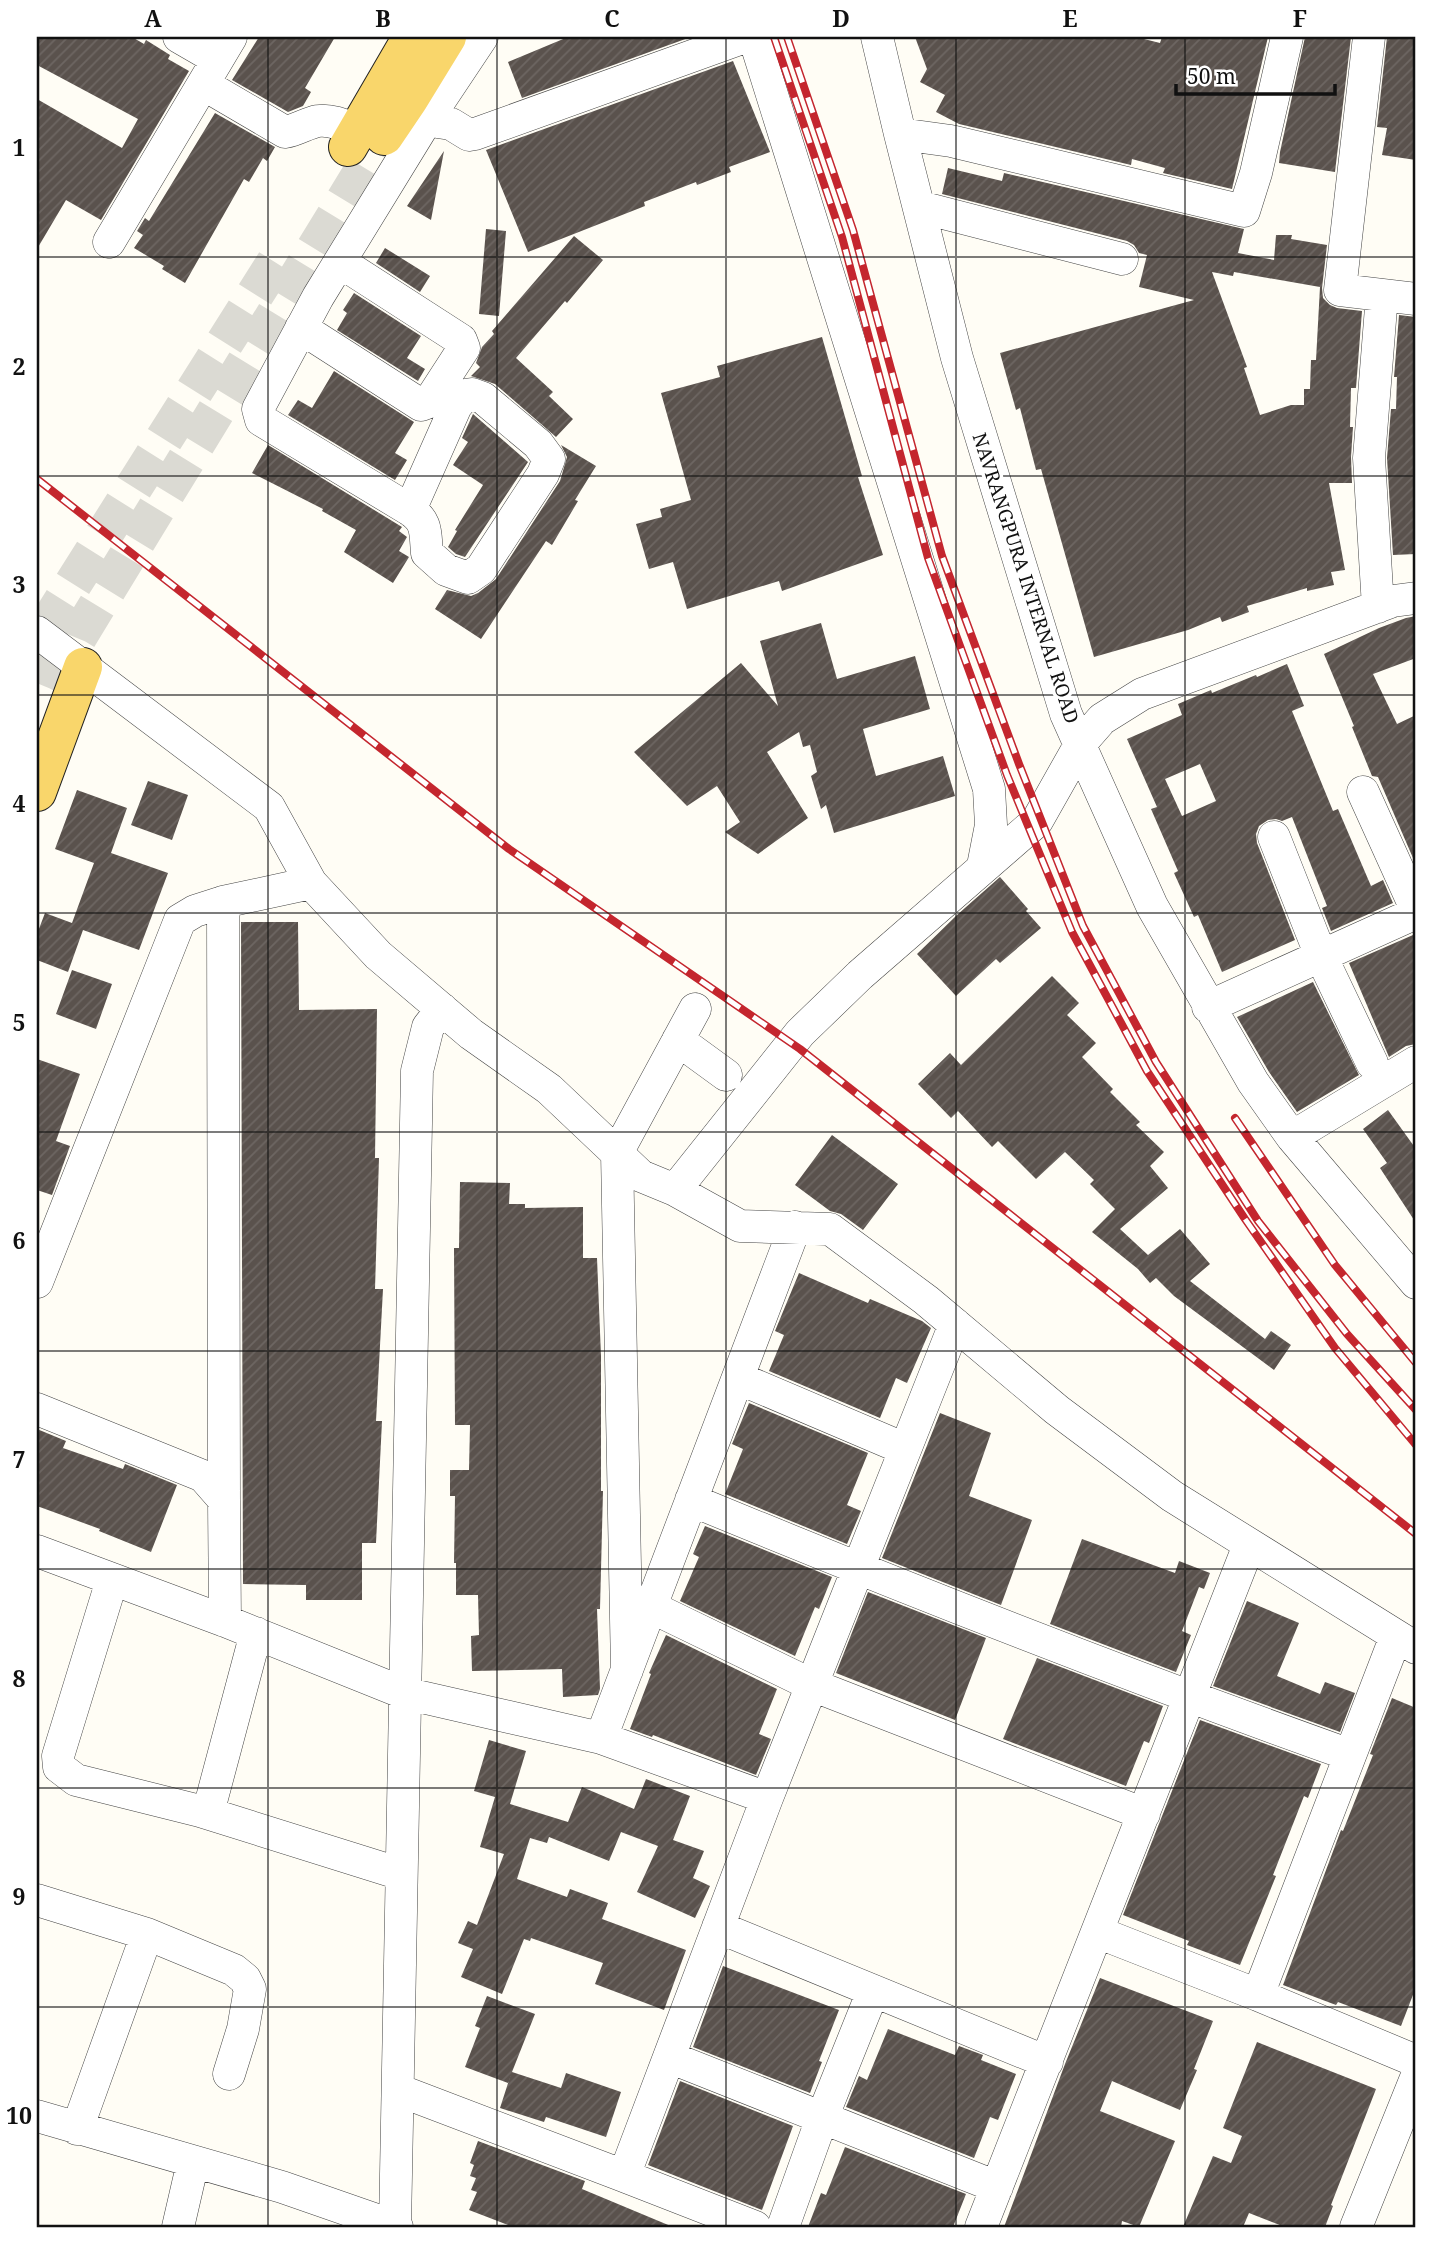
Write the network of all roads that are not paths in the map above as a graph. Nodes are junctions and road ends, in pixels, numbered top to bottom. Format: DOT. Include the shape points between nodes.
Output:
graph roads {
  1 [pos="179,37"];
  2 [pos="412,37"];
  3 [pos="447,37"];
  4 [pos="482,37"];
  5 [pos="745,37"];
  6 [pos="754,37"];
  7 [pos="877,37"];
  8 [pos="1287,37"];
  9 [pos="1369,37"];
  10 [pos="217,60"];
  11 [pos="383,130"];
  12 [pos="900,134"];
  13 [pos="920,207"];
  14 [pos="109,243"];
  15 [pos="1122,259"];
  16 [pos="340,262"];
  17 [pos="1382,295"];
  18 [pos="1416,299"];
  19 [pos="301,328"];
  20 [pos="410,510"];
  21 [pos="1416,598"];
  22 [pos="1378,607"];
  23 [pos="37,632"];
  24 [pos="83,667"];
  25 [pos="1081,743"];
  26 [pos="37,792"];
  27 [pos="1363,792"];
  28 [pos="1274,837"];
  29 [pos="983,866"];
  30 [pos="310,883"];
  31 [pos="223,902"];
  32 [pos="1416,911"];
  33 [pos="1321,956"];
  34 [pos="1208,1007"];
  35 [pos="442,1009"];
  36 [pos="695,1009"];
  37 [pos="678,1040"];
  38 [pos="1416,1062"];
  39 [pos="1372,1063"];
  40 [pos="726,1075"];
  41 [pos="1292,1136"];
  42 [pos="617,1153"];
  43 [pos="675,1190"];
  44 [pos="795,1227"];
  45 [pos="37,1282"];
  46 [pos="1416,1283"];
  47 [pos="955,1324"];
  48 [pos="738,1378"];
  49 [pos="37,1409"];
  50 [pos="905,1449"];
  51 [pos="224,1500"];
  52 [pos="691,1500"];
  53 [pos="1249,1545"];
  54 [pos="37,1551"];
  55 [pos="858,1569"];
  56 [pos="112,1580"];
  57 [pos="651,1607"];
  58 [pos="225,1620"];
  59 [pos="256,1633"];
  60 [pos="1406,1642"];
  61 [pos="627,1670"];
  62 [pos="812,1685"];
  63 [pos="404,1693"];
  64 [pos="1189,1698"];
  65 [pos="601,1738"];
  66 [pos="1350,1755"];
  67 [pos="767,1798"];
  68 [pos="208,1813"];
  69 [pos="1144,1814"];
  70 [pos="401,1874"];
  71 [pos="37,1900"];
  72 [pos="718,1927"];
  73 [pos="1097,1932"];
  74 [pos="147,1934"];
  75 [pos="873,1991"];
  76 [pos="1258,1995"];
  77 [pos="669,2057"];
  78 [pos="1416,2061"];
  79 [pos="1047,2062"];
  80 [pos="229,2074"];
  81 [pos="1416,2078"];
  82 [pos="398,2090"];
  83 [pos="37,2116"];
  84 [pos="822,2118"];
  85 [pos="1408,2127"];
  86 [pos="77,2129"];
  87 [pos="193,2162"];
  88 [pos="624,2176"];
  89 [pos="997,2188"];
  90 [pos="178,2227"];
  91 [pos="396,2227"];
  92 [pos="755,2227"];
  93 [pos="783,2227"];
  94 [pos="981,2227"];
  95 [pos="1356,2227"];
  1 -- 10 [label="street"];
  2 -- 11 [label="main road"];
  3 -- 11 [label="main road"];
  4 -- 11 [label="street"];
  5 -- 11 [label="street" via="475,134 450,124"];
  6 -- 29 [label="street" via="989,789 991,825"];
  7 -- 12 [label="street, NAVRANGPURA INTERNAL ROAD"];
  8 -- 12 [label="street" via="1244,211 951,141"];
  9 -- 17 [label="street" via="1340,290"];
  10 -- 11 [label="street" via="285,132 320,121"];
  10 -- 14 [label="street"];
  11 -- 16 [label="street"];
  12 -- 13 [label="street, NAVRANGPURA INTERNAL ROAD"];
  13 -- 15 [label="street"];
  13 -- 25 [label="street, NAVRANGPURA INTERNAL ROAD" via="957,358 1066,714"];
  16 -- 19 [label="street"];
  16 -- 19 [label="street" via="461,340 464,348 429,402 421,405"];
  17 -- 18 [label="street"];
  17 -- 22 [label="street" via="1369,458"];
  19 -- 20 [label="street" via="264,395 258,409 261,419"];
  20 -- 20 [label="street" via="425,525 426,553 446,570 468,578 481,569 549,459 538,444 483,398 464,395"];
  21 -- 22 [label="street"];
  22 -- 25 [label="street" via="1142,694 1102,719"];
  23 -- 24 [label="street"];
  24 -- 26 [label="main road"];
  24 -- 30 [label="street" via="270,807"];
  25 -- 29 [label="street" via="1037,821"];
  25 -- 34 [label="street, NAVRANGPURA INTERNAL ROAD" via="1152,906"];
  27 -- 32 [label="street"];
  28 -- 33 [label="street"];
  29 -- 43 [label="street" via="800,1033"];
  30 -- 31 [label="street"];
  30 -- 35 [label="street" via="378,955"];
  31 -- 45 [label="street" via="180,920"];
  31 -- 51 [label="street"];
  32 -- 33 [label="street"];
  33 -- 34 [label="street"];
  33 -- 39 [label="street"];
  34 -- 41 [label="street, NAVRANGPURA INTERNAL ROAD"];
  35 -- 42 [label="street" via="549,1089"];
  35 -- 63 [label="street" via="428,1027 418,1071"];
  36 -- 37 [label="street"];
  37 -- 40 [label="street"];
  37 -- 42 [label="street"];
  38 -- 41 [label="street"];
  41 -- 46 [label="street, NAVRANGPURA INTERNAL ROAD"];
  42 -- 43 [label="street" via="641,1176"];
  42 -- 61 [label="street"];
  43 -- 44 [label="street" via="740,1226"];
  44 -- 47 [label="street" via="830,1228"];
  44 -- 48 [label="street"];
  47 -- 50 [label="street"];
  47 -- 53 [label="street" via="1057,1410 1172,1496"];
  48 -- 50 [label="street"];
  48 -- 52 [label="street"];
  49 -- 51 [label="street" via="204,1476"];
  50 -- 55 [label="street"];
  51 -- 58 [label="street"];
  52 -- 55 [label="street"];
  52 -- 57 [label="street"];
  53 -- 60 [label="street"];
  53 -- 64 [label="street"];
  54 -- 56 [label="street"];
  55 -- 62 [label="street"];
  55 -- 64 [label="street"];
  56 -- 58 [label="street"];
  56 -- 68 [label="street" via="58,1756 59,1767 76,1780"];
  57 -- 61 [label="street"];
  57 -- 62 [label="street"];
  58 -- 59 [label="street"];
  59 -- 63 [label="street"];
  59 -- 68 [label="street"];
  60 -- 66 [label="street"];
  61 -- 65 [label="street"];
  62 -- 67 [label="street"];
  62 -- 69 [label="street"];
  63 -- 65 [label="street"];
  63 -- 70 [label="street"];
  64 -- 66 [label="street"];
  64 -- 69 [label="street"];
  65 -- 67 [label="street"];
  66 -- 76 [label="street"];
  67 -- 72 [label="street"];
  68 -- 70 [label="street"];
  69 -- 73 [label="street"];
  70 -- 82 [label="street"];
  71 -- 74 [label="street"];
  72 -- 75 [label="street"];
  72 -- 77 [label="street"];
  73 -- 76 [label="street"];
  73 -- 79 [label="street"];
  74 -- 80 [label="street" via="234,1970 250,1989"];
  74 -- 86 [label="street"];
  75 -- 79 [label="street"];
  75 -- 84 [label="street"];
  76 -- 78 [label="street"];
  77 -- 84 [label="street"];
  77 -- 88 [label="street"];
  79 -- 89 [label="street"];
  81 -- 85 [label="street"];
  82 -- 88 [label="street"];
  82 -- 91 [label="street"];
  83 -- 86 [label="street"];
  84 -- 89 [label="street"];
  84 -- 93 [label="street"];
  85 -- 95 [label="street"];
  86 -- 87 [label="street"];
  87 -- 90 [label="street"];
  87 -- 91 [label="street"];
  88 -- 92 [label="street"];
  89 -- 94 [label="street"];
}
